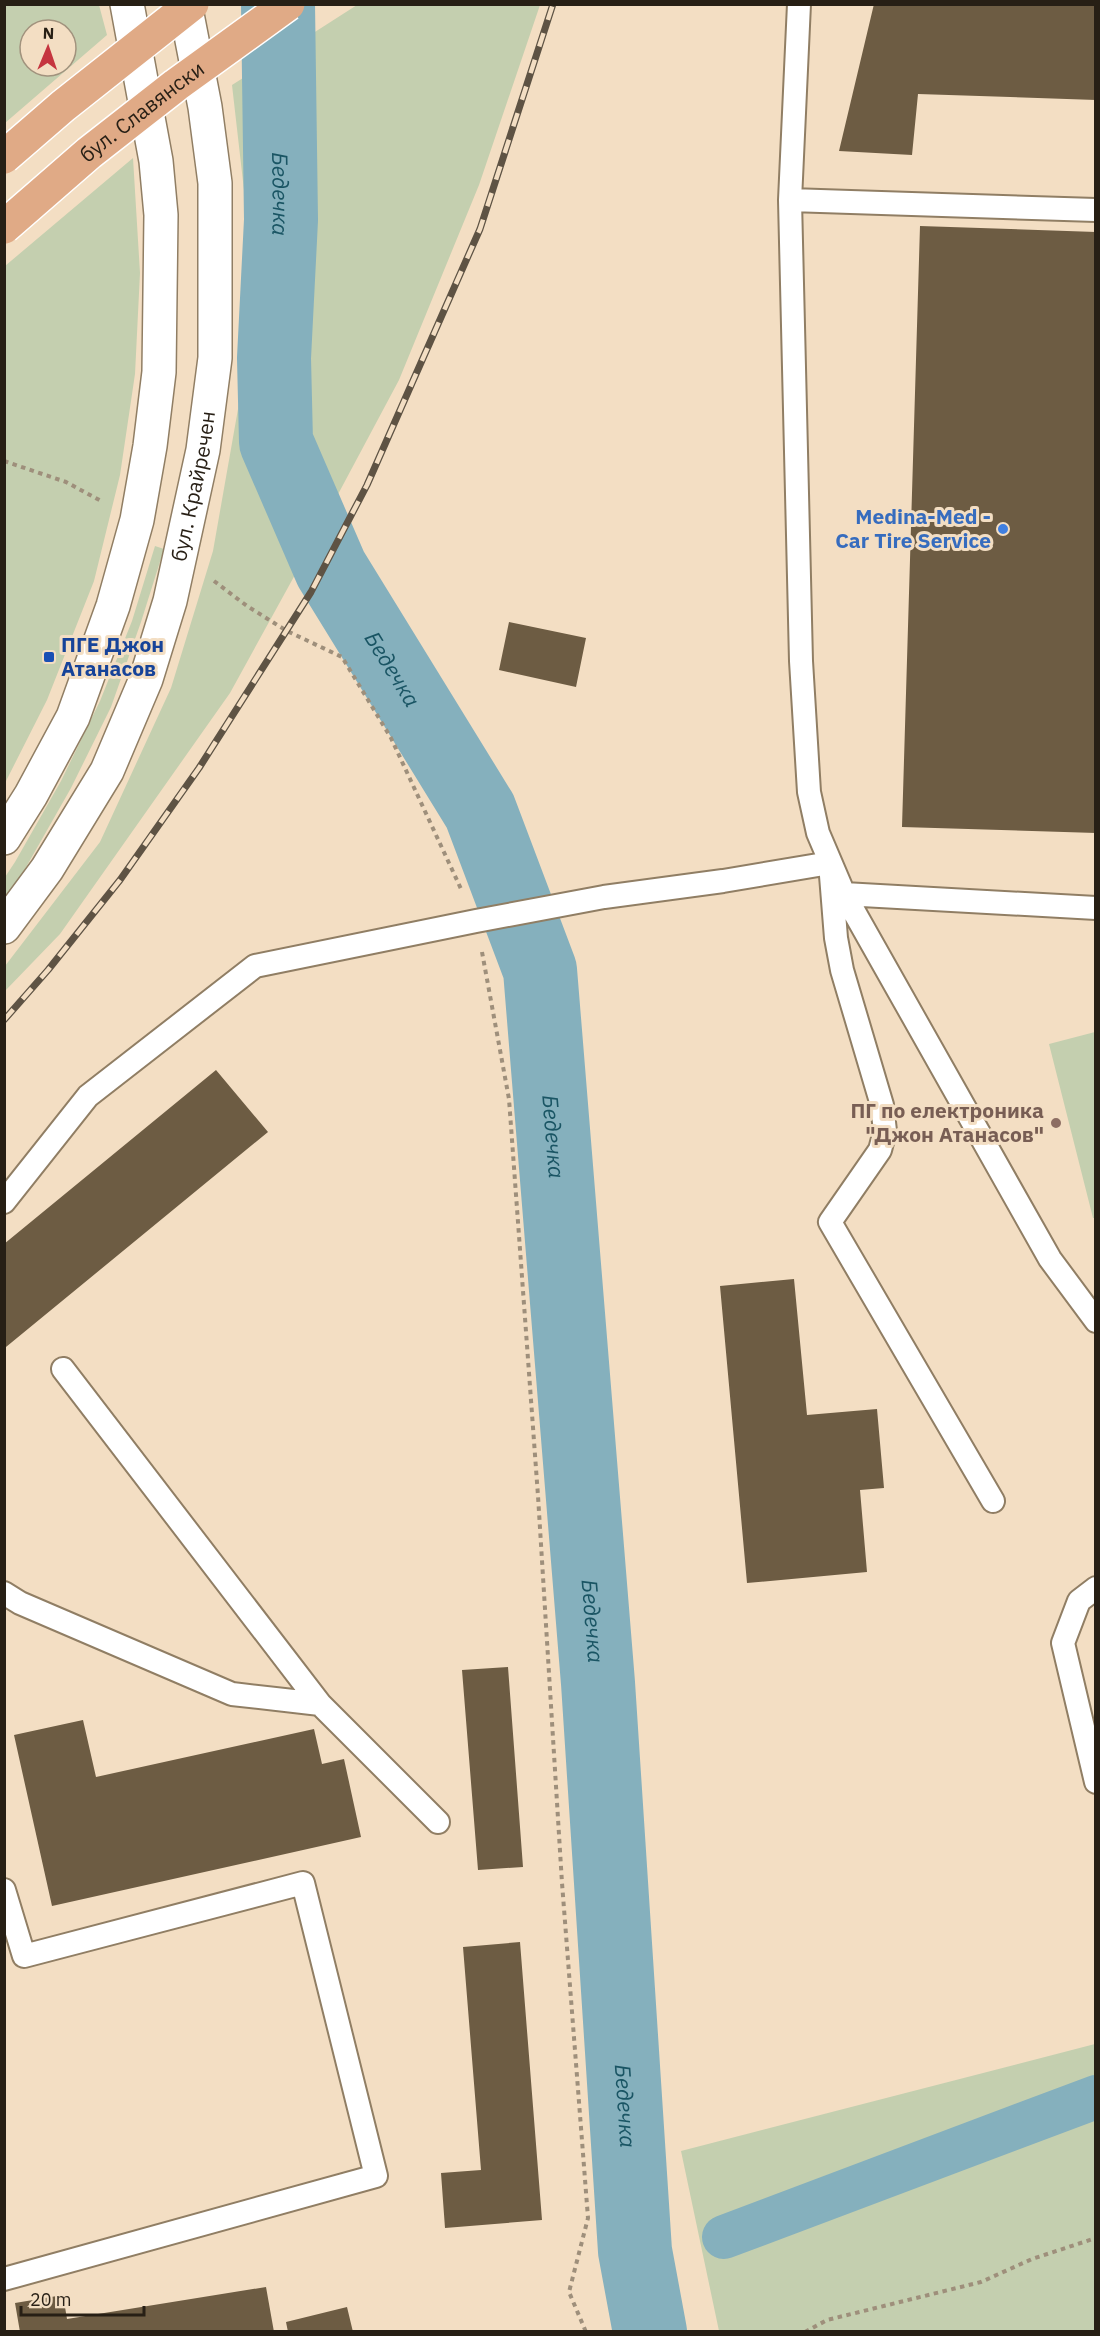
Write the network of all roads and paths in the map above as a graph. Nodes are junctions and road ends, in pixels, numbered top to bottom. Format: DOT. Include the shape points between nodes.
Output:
graph roads {
  1 [pos="128,4"];
  2 [pos="185,4"];
  3 [pos="192,4"];
  4 [pos="288,4"];
  5 [pos="799,4"];
  6 [pos="4,157"];
  7 [pos="790,200"];
  8 [pos="1095,210"];
  9 [pos="4,227"];
  10 [pos="4,461"];
  11 [pos="137,520"];
  12 [pos="180,556"];
  13 [pos="4,838"];
  14 [pos="830,862"];
  15 [pos="844,894"];
  16 [pos="1095,908"];
  17 [pos="476,921"];
  18 [pos="4,927"];
  19 [pos="4,1202"];
  20 [pos="1095,1321"];
  21 [pos="63,1369"];
  22 [pos="993,1501"];
  23 [pos="1095,1588"];
  24 [pos="4,1593"];
  25 [pos="320,1704"];
  26 [pos="1095,1782"];
  27 [pos="438,1822"];
  28 [pos="4,1890"];
  29 [pos="1095,2238"];
  30 [pos="4,2279"];
  31 [pos="586,2331"];
  32 [pos="805,2331"];
  1 -- 11 [label="main road" via="156,161 161,215 159,372"];
  2 -- 12 [label="main road, бул. Крайречен" via="215,183 216,249 215,358 203,450"];
  3 -- 6 [label="main road, bridge"];
  4 -- 9 [label="main road, бул. Славянски, bridge" via="88,153"];
  5 -- 7 [label="lane"];
  7 -- 8 [label="lane"];
  7 -- 14 [label="lane" via="801,661 809,792 818,833"];
  10 -- 11 [label="path" via="66,482"];
  11 -- 13 [label="main road" via="113,606 73,717"];
  12 -- 17 [label="path" via="288,632 342,657 391,738"];
  12 -- 18 [label="main road, бул. Крайречен" via="146,679 107,771 47,870"];
  14 -- 15 [label="lane"];
  14 -- 17 [label="lane"];
  14 -- 22 [label="lane" via="842,970 882,1105 885,1131 880,1150 830,1222"];
  15 -- 16 [label="lane"];
  15 -- 20 [label="lane" via="1050,1259"];
  17 -- 19 [label="lane" via="255,966 88,1096"];
  17 -- 31 [label="path" via="509,1099 588,2218 569,2292"];
  21 -- 25 [label="lane"];
  23 -- 26 [label="lane" via="1079,1601 1063,1643"];
  24 -- 25 [label="lane" via="232,1694"];
  25 -- 27 [label="lane"];
  28 -- 30 [label="lane" via="24,1956 303,1883 376,2176"];
  29 -- 32 [label="path" via="1032,2259 981,2282 827,2320"];
}
